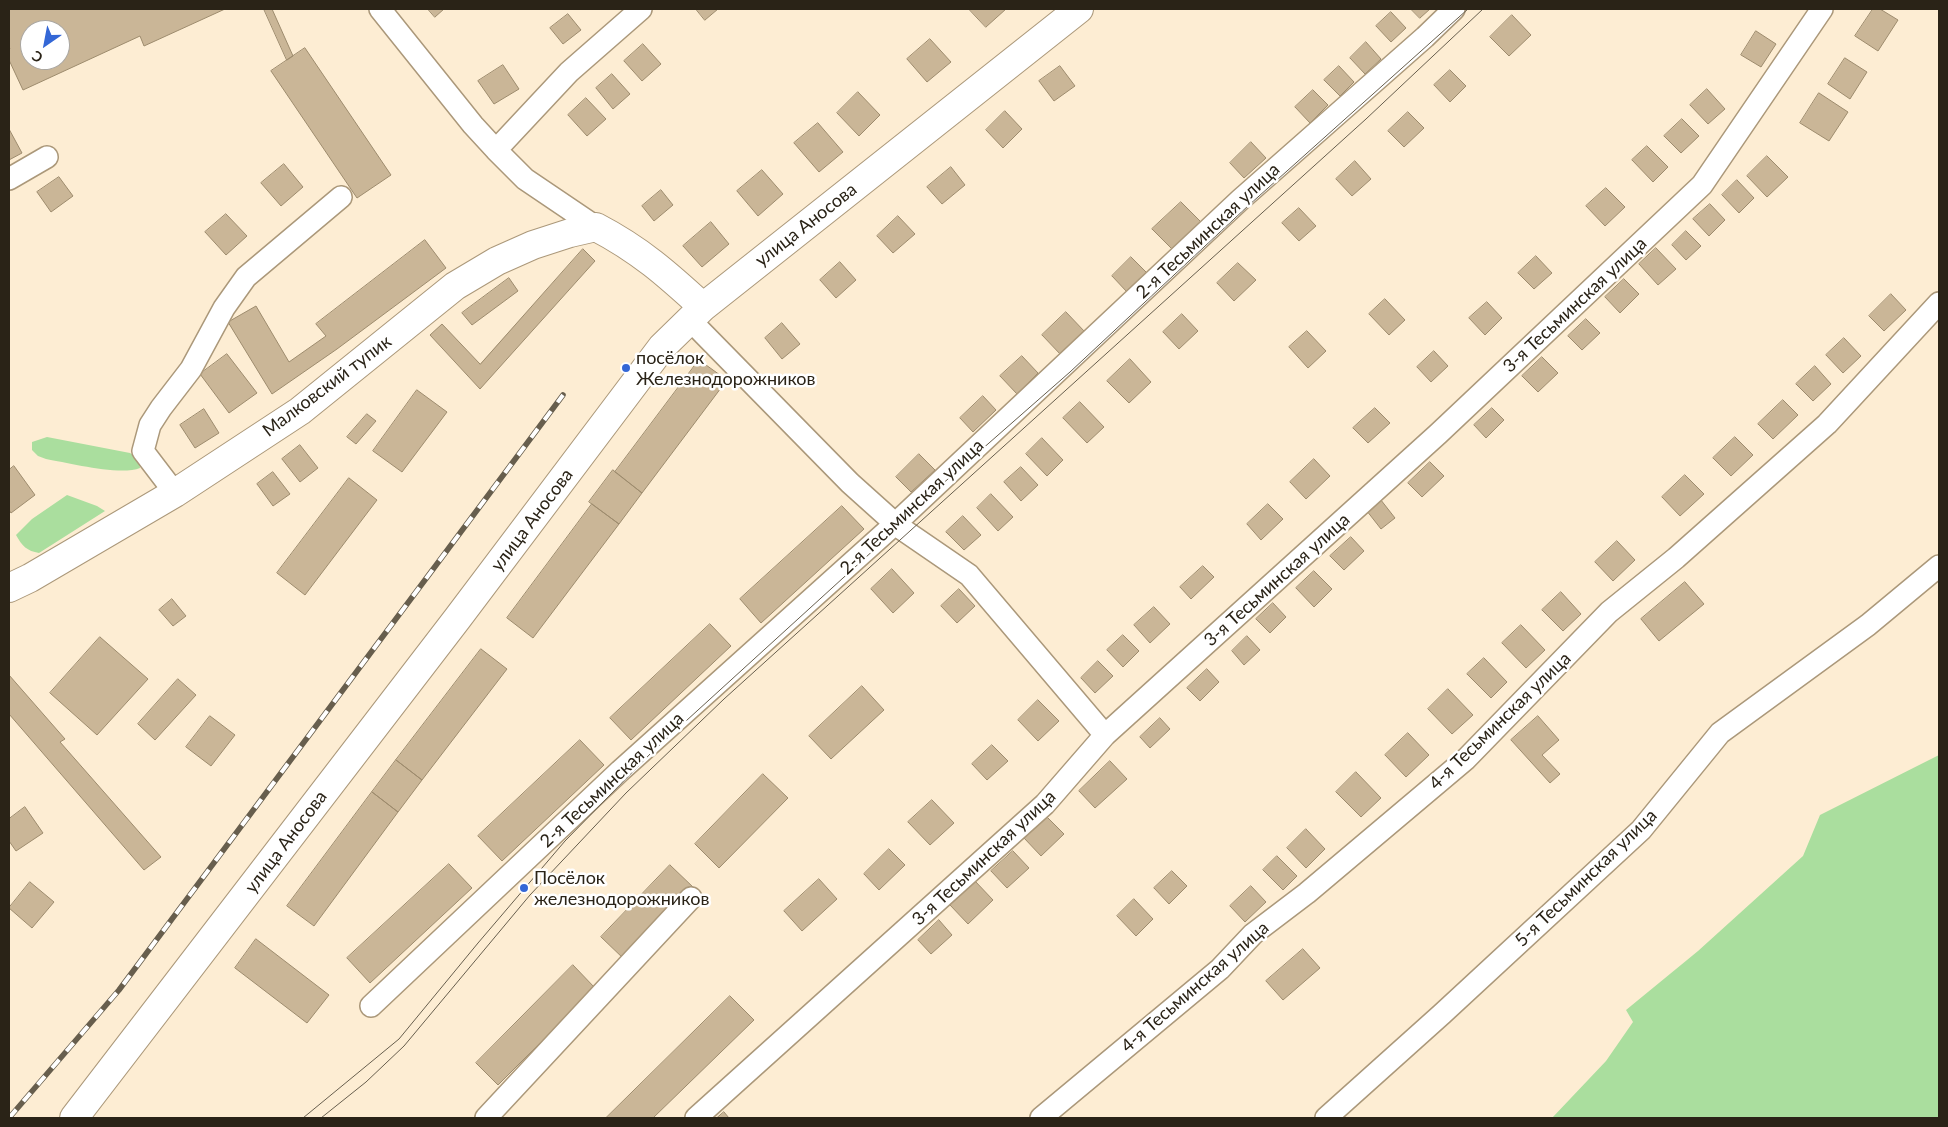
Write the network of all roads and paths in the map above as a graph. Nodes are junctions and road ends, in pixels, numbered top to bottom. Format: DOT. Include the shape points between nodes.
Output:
graph roads {
  1 [pos="380,9"];
  2 [pos="641,9"];
  3 [pos="1079,9"];
  4 [pos="1454,9"];
  5 [pos="1822,9"];
  6 [pos="496,150"];
  7 [pos="47,157"];
  8 [pos="9,179"];
  9 [pos="341,197"];
  10 [pos="596,227"];
  11 [pos="1939,303"];
  12 [pos="696,313"];
  13 [pos="176,493"];
  14 [pos="902,528"];
  15 [pos="1939,566"];
  16 [pos="9,588"];
  17 [pos="1105,735"];
  18 [pos="692,898"];
  19 [pos="371,1006"];
  20 [pos="74,1118"];
  21 [pos="486,1118"];
  22 [pos="696,1118"];
  23 [pos="1041,1118"];
  24 [pos="1326,1118"];
  1 -- 6 [label="street"];
  2 -- 6 [label="street" via="569,72"];
  3 -- 12 [label="main road, улица Аносова"];
  4 -- 14 [label="street, 2-я Тесьминская улица" via="1240,200"];
  5 -- 17 [label="street, 3-я Тесьминская улица" via="1702,185 1438,434"];
  6 -- 10 [label="street" via="526,179"];
  7 -- 8 [label="street"];
  9 -- 13 [label="street" via="246,277 224,308 191,369 150,425 144,451"];
  10 -- 12 [label="main road" via="626,243 660,268"];
  10 -- 13 [label="main road, Малковский тупик" via="570,233 497,261 455,286 300,411"];
  11 -- 23 [label="street, 4-я Тесьминская улица" via="1827,424 1676,558 1609,612 1466,759 1308,893 1253,934 1220,969"];
  12 -- 14 [label="street" via="752,382 850,483"];
  12 -- 20 [label="main road, улица Аносова" via="662,347"];
  13 -- 16 [label="main road, Малковский тупик"];
  14 -- 17 [label="street" via="968,575"];
  14 -- 19 [label="street, 2-я Тесьминская улица" via="620,771"];
  15 -- 24 [label="street, 5-я Тесьминская улица" via="1868,625 1720,733 1641,830"];
  17 -- 22 [label="street, 3-я Тесьминская улица" via="1045,804"];
  18 -- 21 [label="street"];
}
